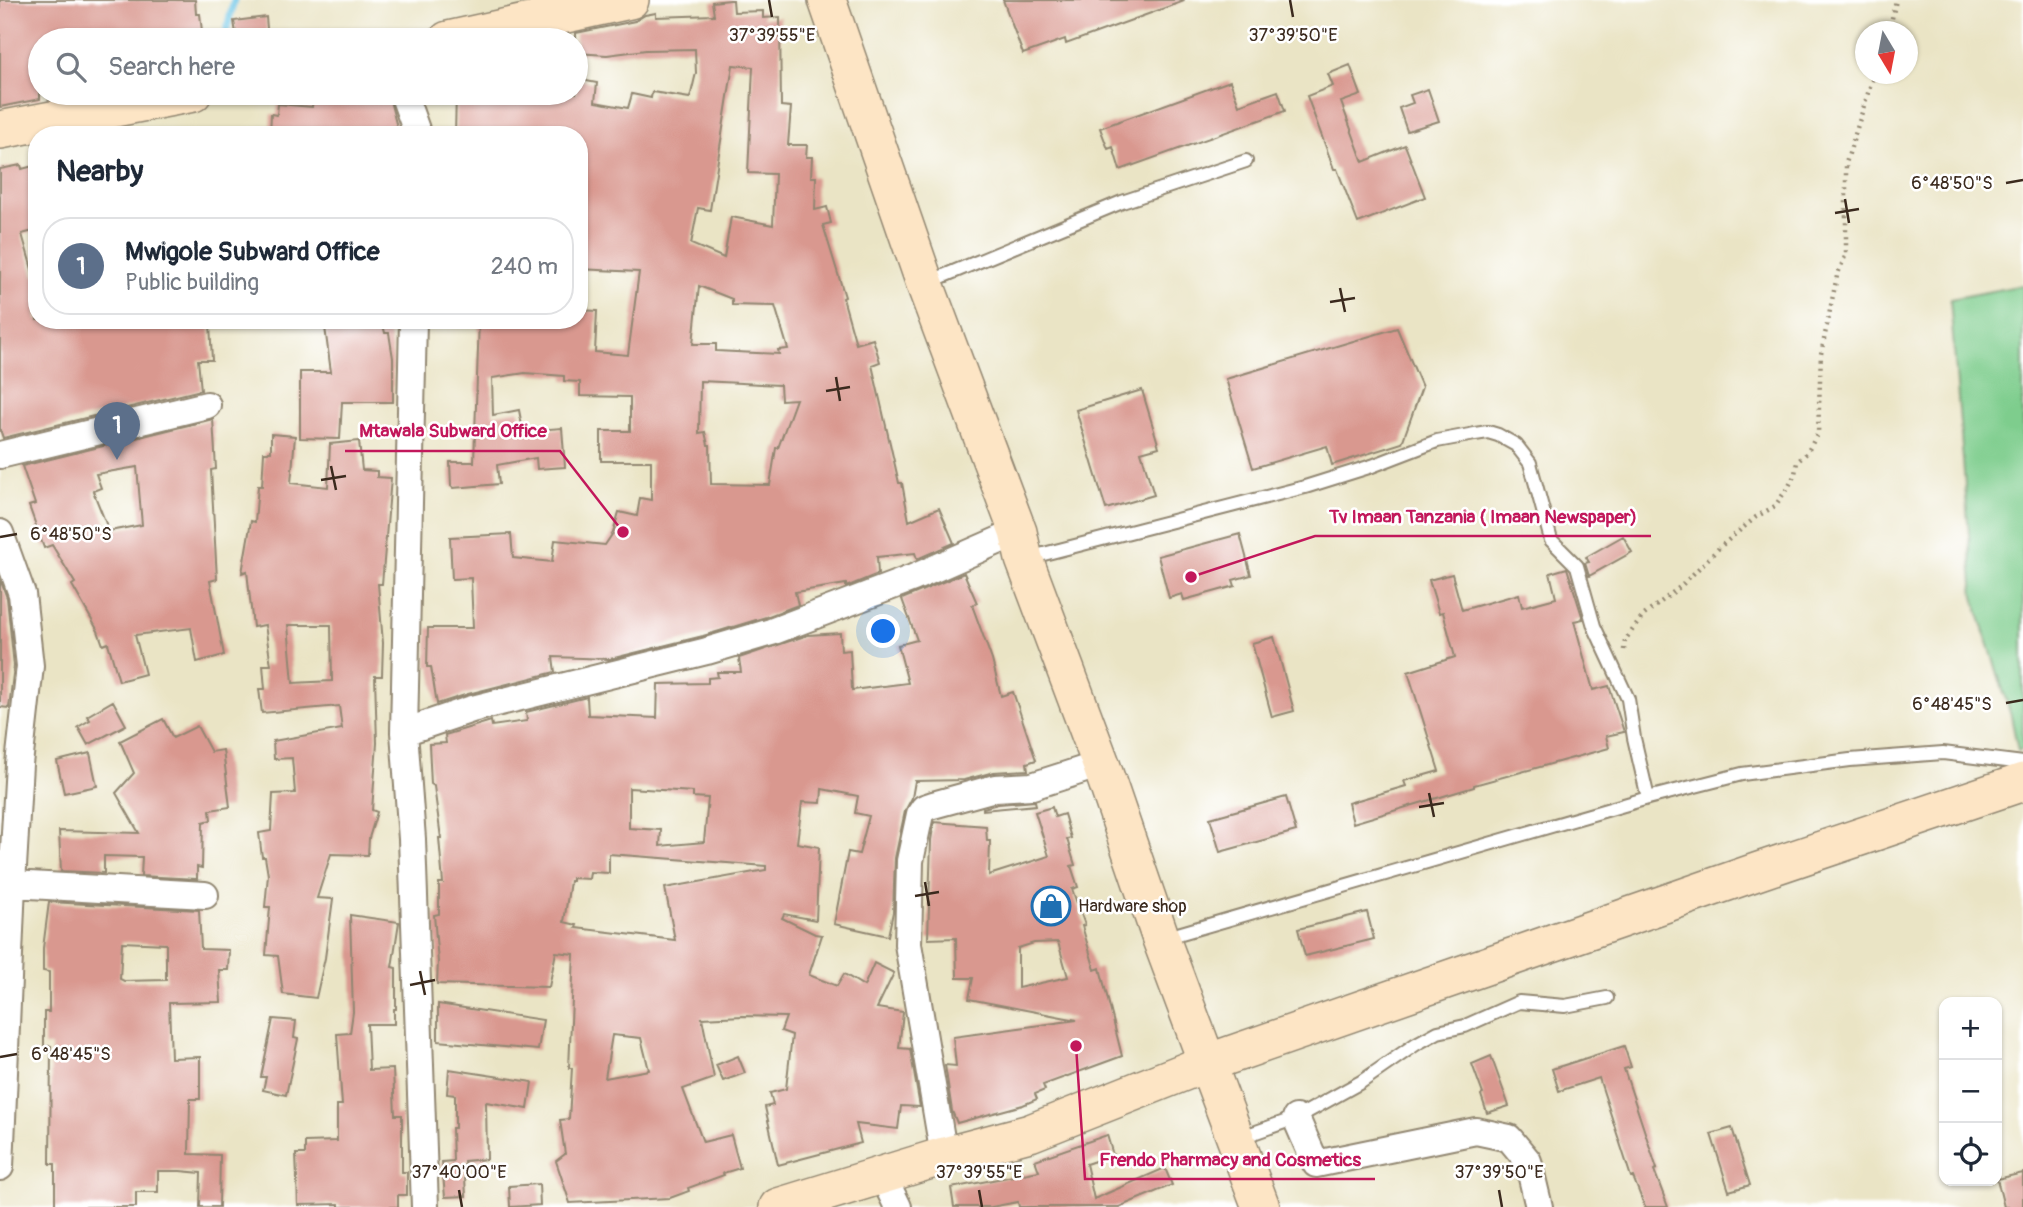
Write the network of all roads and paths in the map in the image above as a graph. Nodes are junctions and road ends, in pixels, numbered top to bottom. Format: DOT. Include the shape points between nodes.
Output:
graph roads {
  1 [pos="630,0"];
  2 [pos="827,0"];
  3 [pos="1896,0"];
  4 [pos="1891,21"];
  5 [pos="503,28"];
  6 [pos="1871,84"];
  7 [pos="130,105"];
  8 [pos="408,105"];
  9 [pos="415,126"];
  10 [pos="0,130"];
  11 [pos="1246,161"];
  12 [pos="925,284"];
  13 [pos="413,329"];
  14 [pos="207,405"];
  15 [pos="0,454"];
  16 [pos="0,533"];
  17 [pos="1021,545"];
  18 [pos="1620,680"];
  19 [pos="404,732"];
  20 [pos="2023,763"];
  21 [pos="1101,764"];
  22 [pos="10,765"];
  23 [pos="2023,782"];
  24 [pos="1648,798"];
  25 [pos="12,884"];
  26 [pos="205,895"];
  27 [pos="1161,939"];
  28 [pos="1607,998"];
  29 [pos="1207,1063"];
  30 [pos="1,1074"];
  31 [pos="1296,1118"];
  32 [pos="1236,1139"];
  33 [pos="944,1156"];
  34 [pos="0,1167"];
  35 [pos="890,1191"];
  36 [pos="425,1207"];
  37 [pos="778,1207"];
  38 [pos="1261,1207"];
  39 [pos="1539,1207"];
  1 -- 5 [label="street"];
  2 -- 12 [label="street"];
  3 -- 4 [label="path"];
  6 -- 18 [label="path" via="1846,163 1846,254 1821,354 1818,433 1775,506 1720,547 1631,629 1625,640 1626,666"];
  7 -- 10 [label="street"];
  8 -- 9 [label="street"];
  11 -- 12 [label="lane" via="1122,202"];
  12 -- 17 [label="street"];
  13 -- 19 [label="street"];
  14 -- 15 [label="street"];
  16 -- 22 [label="street" via="22,594 29,641 29,687"];
  17 -- 18 [label="lane" via="1305,487 1437,441 1488,432 1508,439 1530,463 1551,540 1577,566 1594,626"];
  17 -- 19 [label="street" via="913,578 771,632 472,709"];
  17 -- 21 [label="street"];
  18 -- 24 [label="lane"];
  19 -- 36 [label="street"];
  20 -- 24 [label="lane" via="1943,753 1892,755 1742,774"];
  21 -- 27 [label="street"];
  21 -- 33 [label="street" via="1032,786 996,788 933,804 920,814 910,861 908,944"];
  22 -- 25 [label="street"];
  23 -- 29 [label="street"];
  24 -- 27 [label="lane"];
  25 -- 26 [label="street"];
  25 -- 30 [label="street"];
  27 -- 29 [label="street"];
  28 -- 31 [label="lane" via="1565,1006 1519,1003 1438,1032"];
  29 -- 32 [label="street"];
  29 -- 33 [label="street" via="1030,1133"];
  30 -- 34 [label="street"];
  31 -- 32 [label="lane"];
  31 -- 39 [label="street" via="1316,1164 1476,1131 1509,1138 1528,1161"];
  32 -- 38 [label="street"];
  33 -- 35 [label="street"];
  35 -- 37 [label="street"];
}
